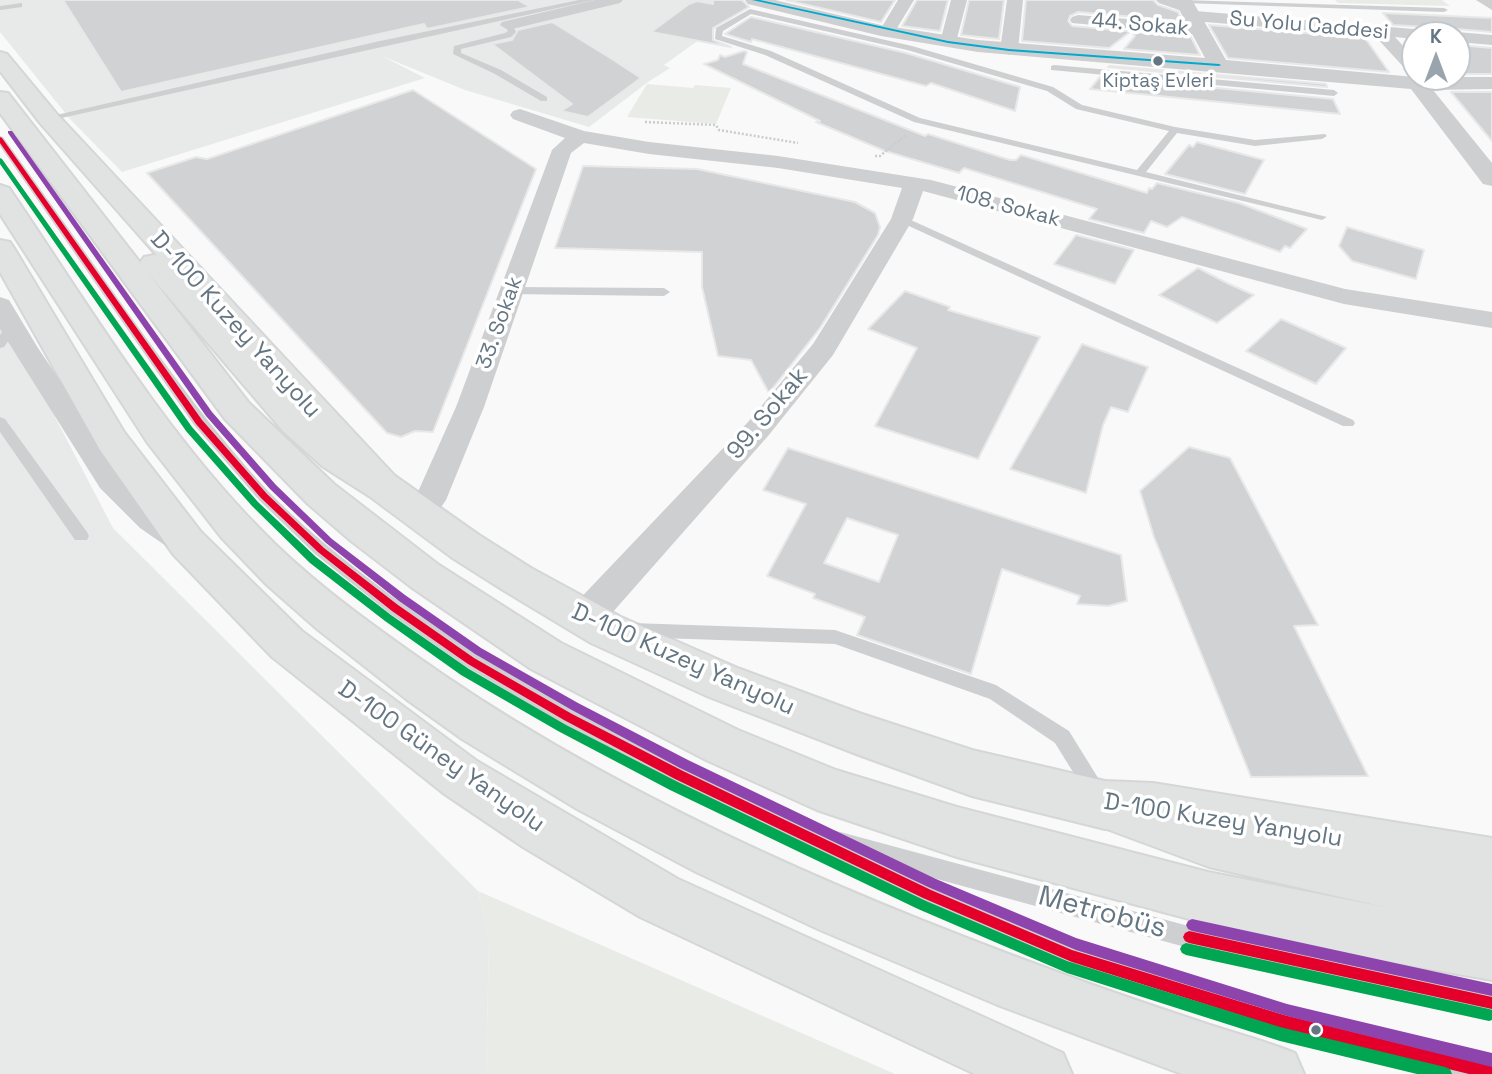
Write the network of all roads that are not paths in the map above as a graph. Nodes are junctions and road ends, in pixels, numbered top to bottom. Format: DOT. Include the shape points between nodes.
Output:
graph roads {
  1 [pos="590,0"];
  2 [pos="615,0"];
  3 [pos="754,0"];
  4 [pos="906,0"];
  5 [pos="959,0"];
  6 [pos="1015,0"];
  7 [pos="1089,0"];
  8 [pos="1484,0"];
  9 [pos="19,5"];
  10 [pos="1492,5"];
  11 [pos="0,8"];
  12 [pos="1186,9"];
  13 [pos="1444,10"];
  14 [pos="508,25"];
  15 [pos="888,30"];
  16 [pos="1381,32"];
  17 [pos="1401,33"];
  18 [pos="1081,37"];
  19 [pos="1471,38"];
  20 [pos="1492,40"];
  21 [pos="948,42"];
  22 [pos="1009,50"];
  23 [pos="1401,55"];
  24 [pos="0,58"];
  25 [pos="1054,61"];
  26 [pos="1219,65"];
  27 [pos="1401,78"];
  28 [pos="1471,82"];
  29 [pos="1492,83"];
  30 [pos="1050,89"];
  31 [pos="1430,91"];
  32 [pos="1334,93"];
  33 [pos="122,94"];
  34 [pos="0,98"];
  35 [pos="544,99"];
  36 [pos="78,110"];
  37 [pos="520,115"];
  38 [pos="48,118"];
  39 [pos="1175,130"];
  40 [pos="580,136"];
  41 [pos="1322,136"];
  42 [pos="0,139"];
  43 [pos="1140,173"];
  44 [pos="1492,178"];
  45 [pos="915,183"];
  46 [pos="0,193"];
  47 [pos="82,205"];
  48 [pos="1322,217"];
  49 [pos="902,219"];
  50 [pos="0,248"];
  51 [pos="512,291"];
  52 [pos="664,292"];
  53 [pos="3,319"];
  54 [pos="1492,320"];
  55 [pos="1348,423"];
  56 [pos="2,430"];
  57 [pos="382,486"];
  58 [pos="420,513"];
  59 [pos="81,536"];
  60 [pos="187,543"];
  61 [pos="595,624"];
  62 [pos="1105,804"];
  63 [pos="797,831"];
  64 [pos="1492,864"];
  65 [pos="1492,905"];
  66 [pos="1492,953"];
  67 [pos="1492,1003"];
  68 [pos="1492,1073"];
  69 [pos="1042,1074"];
  70 [pos="1274,1074"];
  1 -- 36 [label="lane"];
  2 -- 14 [label="street"];
  3 -- 15 [label="street"];
  4 -- 15 [label="street"];
  5 -- 21 [label="street"];
  6 -- 22 [label="street"];
  7 -- 18 [label="street"];
  8 -- 10 [label="street"];
  9 -- 11 [label="lane"];
  12 -- 13 [label="lane"];
  12 -- 16 [label="street, Su Yolu Caddesi"];
  12 -- 18 [label="street, 44. Sokak"];
  12 -- 26 [label="street"];
  14 -- 35 [label="lane" via="512,32 508,35 457,48 457,54"];
  15 -- 21 [label="street"];
  16 -- 17 [label="street, Su Yolu Caddesi"];
  16 -- 23 [label="street"];
  18 -- 25 [label="street"];
  18 -- 26 [label="street"];
  19 -- 20 [label="street"];
  21 -- 22 [label="street"];
  22 -- 25 [label="street"];
  24 -- 38 [label="main road, D-100 Kuzey Yanyolu"];
  25 -- 30 [label="lane"];
  25 -- 32 [label="lane"];
  26 -- 27 [label="street"];
  28 -- 29 [label="street"];
  30 -- 39 [label="lane" via="1079,107"];
  30 -- 43 [label="lane" via="909,48 750,11 719,30 718,37 768,53 922,121"];
  31 -- 44 [label="street"];
  33 -- 36 [label="lane"];
  34 -- 47 [label="main road"];
  36 -- 38 [label="lane"];
  37 -- 40 [label="street, 108. Sokak"];
  38 -- 57 [label="main road, D-100 Kuzey Yanyolu"];
  39 -- 41 [label="lane" via="1255,143"];
  39 -- 43 [label="lane"];
  40 -- 45 [label="street, 108. Sokak"];
  40 -- 51 [label="street, 33. Sokak" via="562,150"];
  42 -- 63 [label="lane, Metrobüs" via="199,422 264,496 321,550 471,661 679,775"];
  43 -- 48 [label="lane"];
  45 -- 49 [label="street, 99. Sokak"];
  45 -- 54 [label="street, 108. Sokak" via="1344,296"];
  46 -- 70 [label="main road" via="156,433 236,529 346,628 474,723 666,832 919,946 1181,1046"];
  47 -- 57 [label="main road" via="113,224 153,261 295,423 335,457"];
  47 -- 66 [label="main road" via="237,411 277,454 365,531 546,656 722,745 834,793 957,832 1208,898"];
  49 -- 55 [label="lane"];
  49 -- 61 [label="street, 99. Sokak" via="823,349"];
  50 -- 60 [label="main road, D-100 Güney Yanyolu" via="112,441"];
  51 -- 52 [label="lane"];
  51 -- 58 [label="street, 33. Sokak" via="470,407"];
  53 -- 60 [label="street" via="111,480 152,519"];
  56 -- 59 [label="lane"];
  57 -- 58 [label="main road, D-100 Kuzey Yanyolu"];
  58 -- 61 [label="main road, D-100 Kuzey Yanyolu" via="465,546"];
  60 -- 69 [label="main road, D-100 Güney Yanyolu" via="287,645 460,777 541,829 659,898"];
  61 -- 62 [label="main road, D-100 Kuzey Yanyolu" via="725,683 871,739 972,773"];
  61 -- 62 [label="lane" via="835,637 996,693 1062,737"];
  62 -- 64 [label="main road, D-100 Kuzey Yanyolu" via="1153,807"];
  62 -- 65 [label="main road" via="1209,842"];
  63 -- 67 [label="lane, Metrobüs" via="1207,942"];
  63 -- 68 [label="lane, Metrobüs" via="927,894 1072,956 1284,1022"];
}
